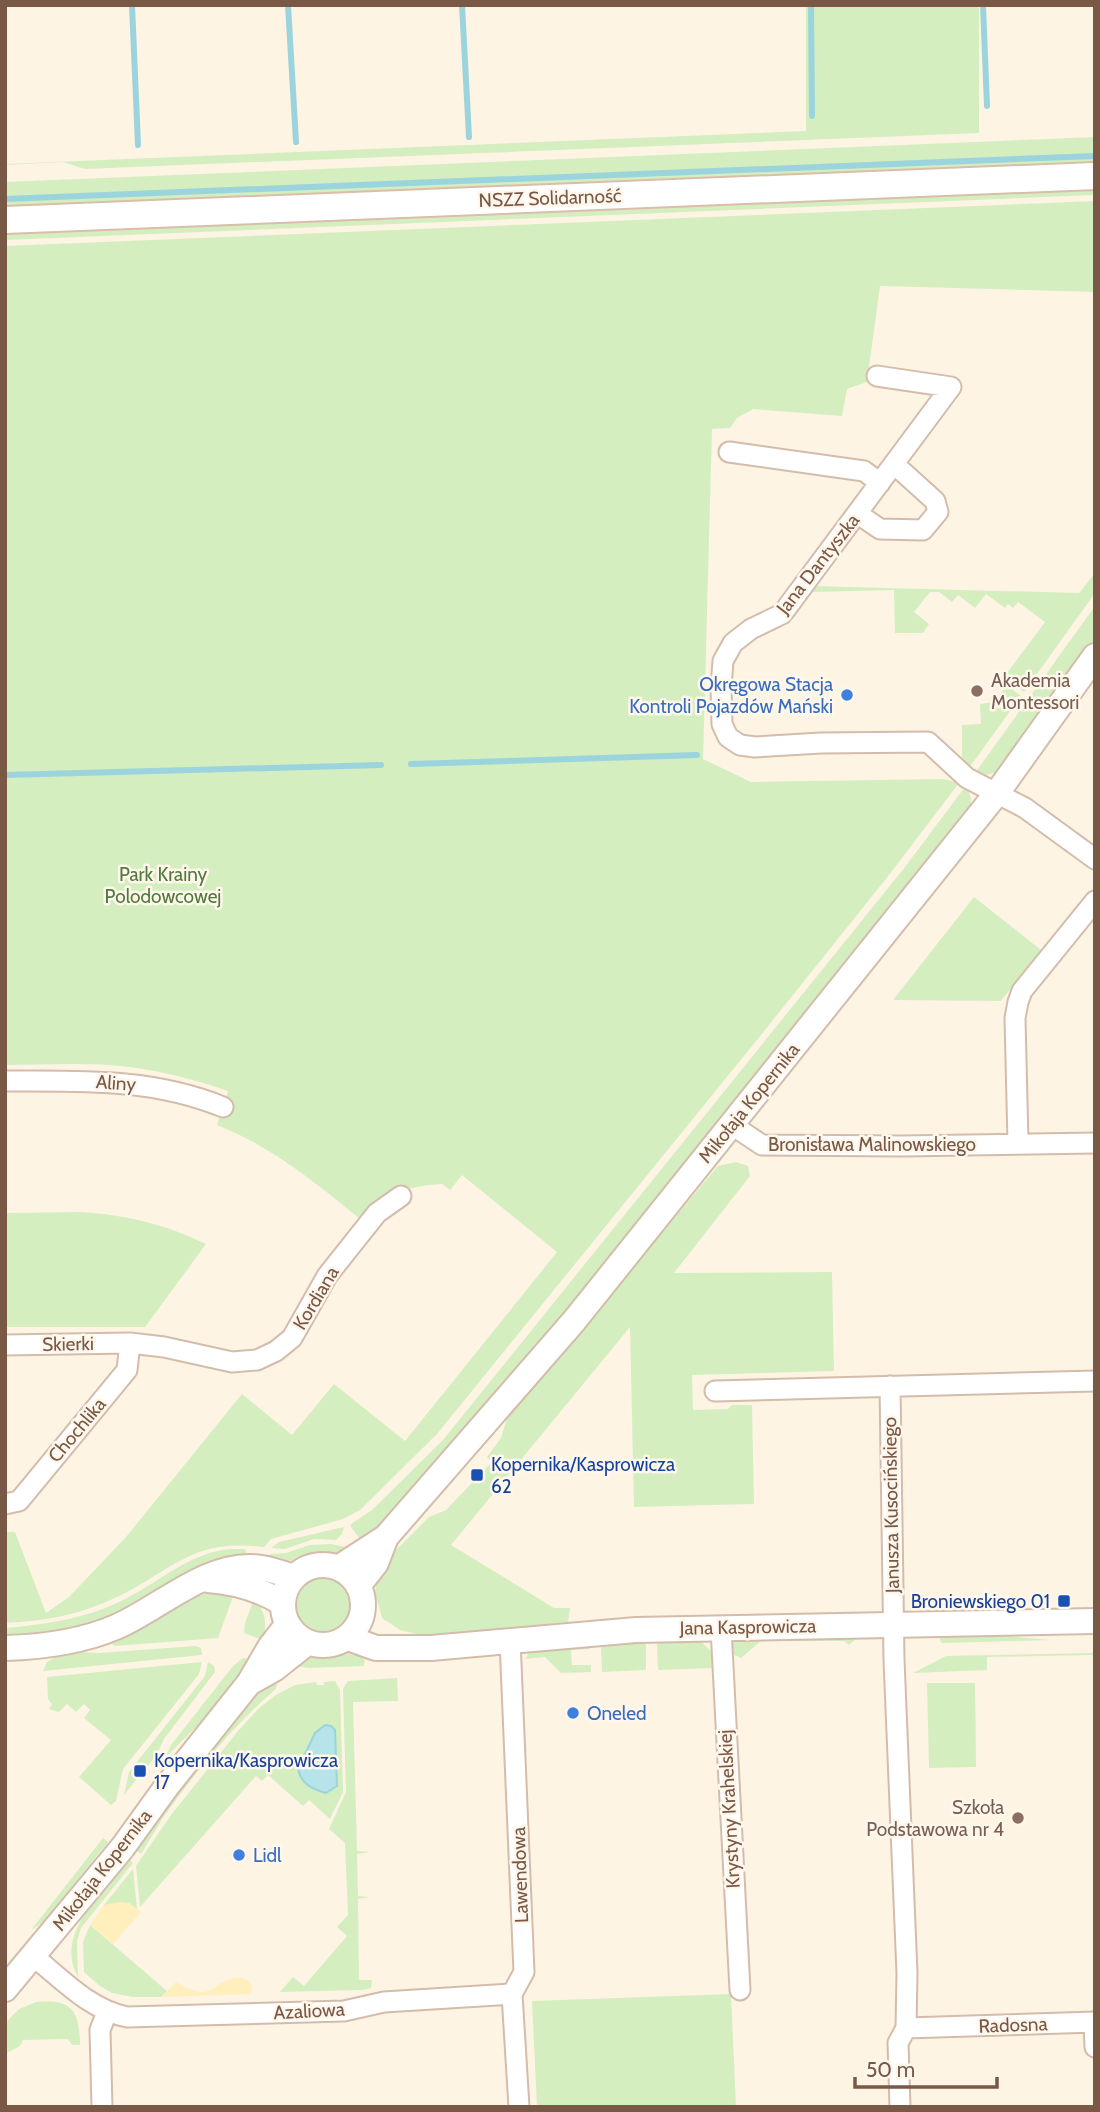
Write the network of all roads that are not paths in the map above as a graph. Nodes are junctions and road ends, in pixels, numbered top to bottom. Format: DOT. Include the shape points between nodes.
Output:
graph roads {
  1 [pos="1095,176"];
  2 [pos="5,220"];
  3 [pos="877,376"];
  4 [pos="729,453"];
  5 [pos="894,464"];
  6 [pos="880,483"];
  7 [pos="858,514"];
  8 [pos="1095,656"];
  9 [pos="997,793"];
  10 [pos="1095,859"];
  11 [pos="1095,901"];
  12 [pos="5,1081"];
  13 [pos="223,1107"];
  14 [pos="732,1125"];
  15 [pos="1018,1143"];
  16 [pos="1095,1143"];
  17 [pos="401,1196"];
  18 [pos="130,1343"];
  19 [pos="5,1345"];
  20 [pos="1095,1381"];
  21 [pos="890,1386"];
  22 [pos="715,1391"];
  23 [pos="5,1504"];
  24 [pos="386,1537"];
  25 [pos="338,1568"];
  26 [pos="294,1577"];
  27 [pos="204,1580"];
  28 [pos="358,1586"];
  29 [pos="285,1614"];
  30 [pos="361,1617"];
  31 [pos="1095,1621"];
  32 [pos="893,1624"];
  33 [pos="721,1628"];
  34 [pos="348,1638"];
  35 [pos="510,1640"];
  36 [pos="307,1643"];
  37 [pos="5,1648"];
  38 [pos="402,1648"];
  39 [pos="249,1683"];
  40 [pos="33,1956"];
  41 [pos="5,1989"];
  42 [pos="740,1990"];
  43 [pos="512,1994"];
  44 [pos="107,2012"];
  45 [pos="1094,2022"];
  46 [pos="906,2028"];
  47 [pos="1095,2047"];
  48 [pos="102,2107"];
  49 [pos="519,2107"];
  50 [pos="900,2107"];
  1 -- 2 [label="main road, NSZZ Solidarność"];
  3 -- 5 [label="street, Jana Dantyszka" via="951,387"];
  4 -- 6 [label="street" via="864,471"];
  5 -- 6 [label="street, Jana Dantyszka"];
  5 -- 7 [label="street" via="935,501 939,512 923,530 880,528"];
  6 -- 7 [label="street, Jana Dantyszka"];
  7 -- 9 [label="street, Jana Dantyszka" via="782,614 740,636 728,651 721,698 722,724 728,737 755,747 928,742 967,778"];
  8 -- 9 [label="street, Mikołaja Kopernika"];
  9 -- 10 [label="street" via="1025,807"];
  9 -- 14 [label="street, Mikołaja Kopernika"];
  11 -- 15 [label="street" via="1022,990 1018,1002"];
  12 -- 13 [label="street, Aliny" via="140,1084 183,1092"];
  14 -- 15 [label="street, Bronisława Malinowskiego" via="762,1145"];
  14 -- 24 [label="street, Mikołaja Kopernika" via="574,1321"];
  15 -- 16 [label="street, Bronisława Malinowskiego"];
  17 -- 18 [label="street, Kordiana" via="377,1213 356,1239 327,1276 292,1338 276,1351 257,1360 232,1362"];
  18 -- 19 [label="street, Skierki"];
  18 -- 23 [label="street, Chochlika" via="127,1370 19,1501"];
  20 -- 21 [label="street"];
  21 -- 22 [label="street"];
  21 -- 32 [label="street, Janusza Kusocińskiego"];
  24 -- 25 [label="street, Mikołaja Kopernika"];
  24 -- 28 [label="street, Mikołaja Kopernika" via="376,1563"];
  25 -- 26 [label="street" via="314,1566"];
  25 -- 28 [label="street"];
  26 -- 27 [label="street" via="250,1567 226,1569"];
  26 -- 29 [label="street" via="286,1589"];
  27 -- 29 [label="street" via="243,1586"];
  27 -- 37 [label="street" via="98,1634 43,1646"];
  28 -- 30 [label="street"];
  29 -- 36 [label="street" via="295,1635"];
  29 -- 39 [label="street, Mikołaja Kopernika"];
  30 -- 34 [label="street"];
  30 -- 38 [label="street"];
  31 -- 32 [label="street, Jana Kasprowicza"];
  32 -- 33 [label="street, Jana Kasprowicza"];
  32 -- 46 [label="street, Janusza Kusocińskiego"];
  33 -- 35 [label="street, Jana Kasprowicza"];
  33 -- 42 [label="street, Krystyny Krahelskiej"];
  34 -- 36 [label="street" via="321,1646"];
  34 -- 38 [label="street, Jana Kasprowicza" via="376,1648"];
  35 -- 38 [label="street, Jana Kasprowicza"];
  35 -- 43 [label="street, Lawendowa" via="524,1972"];
  36 -- 39 [label="street, Mikołaja Kopernika"];
  39 -- 40 [label="street, Mikołaja Kopernika"];
  40 -- 41 [label="street, Mikołaja Kopernika"];
  40 -- 44 [label="street, Azaliowa"];
  43 -- 44 [label="street, Azaliowa" via="384,2002 344,2011 141,2017"];
  43 -- 49 [label="street, Lawendowa"];
  44 -- 48 [label="street" via="100,2029"];
  45 -- 46 [label="street, Radosna"];
  45 -- 47 [label="street, Radosna"];
  46 -- 50 [label="street, Janusza Kusocińskiego" via="898,2043"];
}
